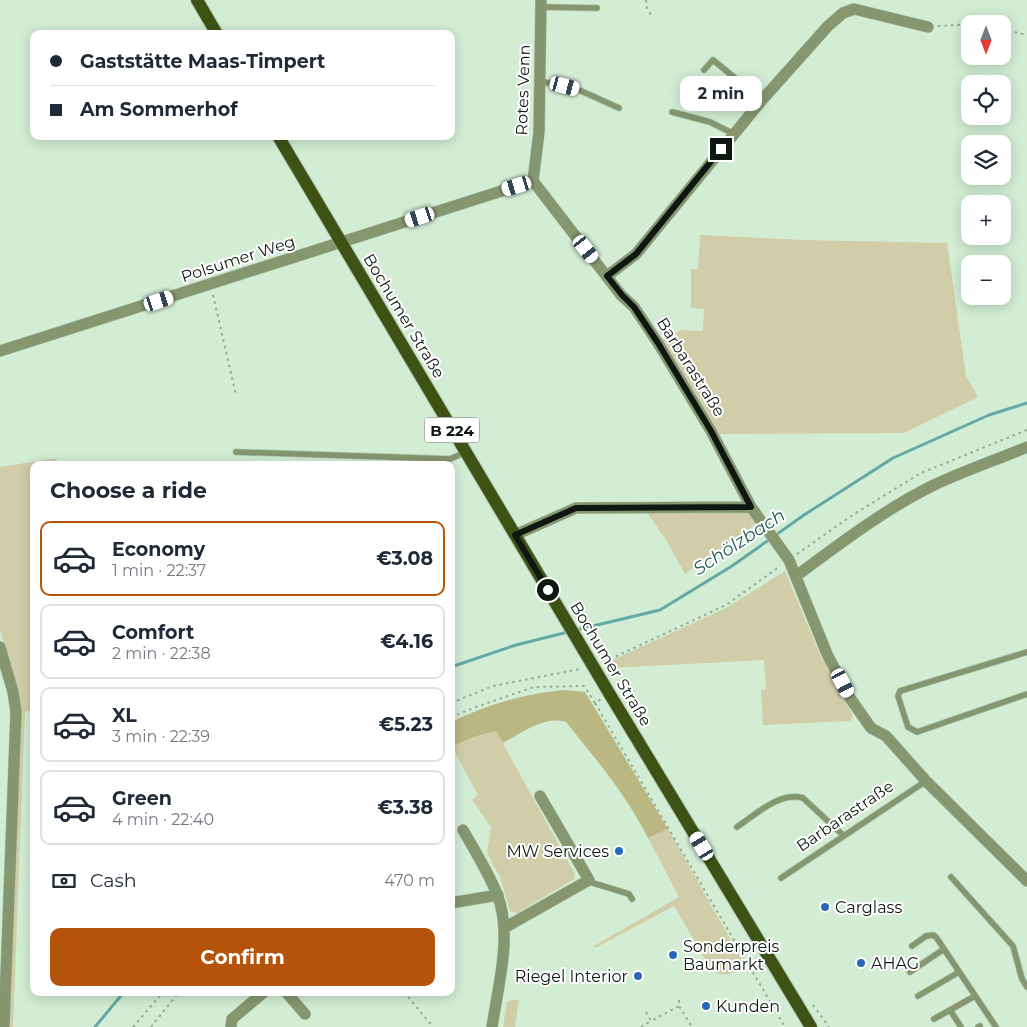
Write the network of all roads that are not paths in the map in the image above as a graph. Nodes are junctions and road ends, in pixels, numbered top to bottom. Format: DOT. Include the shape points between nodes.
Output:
graph roads {
  1 [pos="197,0"];
  2 [pos="541,4"];
  3 [pos="597,8"];
  4 [pos="928,27"];
  5 [pos="215,30"];
  6 [pos="704,70"];
  7 [pos="540,81"];
  8 [pos="762,100"];
  9 [pos="619,108"];
  10 [pos="672,112"];
  11 [pos="734,134"];
  12 [pos="280,140"];
  13 [pos="533,181"];
  14 [pos="342,242"];
  15 [pos="607,276"];
  16 [pos="0,351"];
  17 [pos="1027,447"];
  18 [pos="236,452"];
  19 [pos="466,452"];
  20 [pos="751,507"];
  21 [pos="515,535"];
  22 [pos="796,576"];
  23 [pos="0,647"];
  24 [pos="1027,652"];
  25 [pos="1027,694"];
  26 [pos="926,781"];
  27 [pos="540,796"];
  28 [pos="737,827"];
  29 [pos="463,830"];
  30 [pos="844,836"];
  31 [pos="950,877"];
  32 [pos="781,878"];
  33 [pos="588,880"];
  34 [pos="1027,881"];
  35 [pos="498,895"];
  36 [pos="632,899"];
  37 [pos="455,902"];
  38 [pos="504,928"];
  39 [pos="912,946"];
  40 [pos="944,949"];
  41 [pos="910,972"];
  42 [pos="959,972"];
  43 [pos="1027,987"];
  44 [pos="259,996"];
  45 [pos="289,996"];
  46 [pos="918,996"];
  47 [pos="974,996"];
  48 [pos="950,1010"];
  49 [pos="305,1014"];
  50 [pos="934,1019"];
  51 [pos="4,1027"];
  52 [pos="231,1027"];
  53 [pos="492,1027"];
  54 [pos="811,1027"];
  55 [pos="961,1027"];
  56 [pos="996,1027"];
  1 -- 5 [label="main road"];
  2 -- 3 [label="lane"];
  2 -- 7 [label="street, Rotes Venn"];
  4 -- 8 [label="street" via="854,9 843,13"];
  6 -- 8 [label="lane" via="713,60"];
  7 -- 9 [label="lane" via="579,90"];
  7 -- 13 [label="street, Rotes Venn" via="539,132"];
  8 -- 11 [label="street"];
  10 -- 11 [label="lane" via="710,122"];
  11 -- 15 [label="street" via="636,254"];
  12 -- 14 [label="main road, Bochumer Straße / B 224"];
  13 -- 14 [label="street"];
  13 -- 15 [label="street, Barbarastraße"];
  14 -- 16 [label="street, Polsumer Weg"];
  14 -- 19 [label="main road, Bochumer Straße / B 224"];
  15 -- 20 [label="street, Barbarastraße" via="634,307 658,343 711,431"];
  17 -- 22 [label="street" via="935,485 902,503"];
  18 -- 19 [label="lane" via="450,459"];
  19 -- 21 [label="main road, Bochumer Straße / B 224"];
  20 -- 21 [label="street" via="576,508"];
  20 -- 22 [label="street, Barbarastraße" via="786,555"];
  21 -- 54 [label="main road, Bochumer Straße / B 224" via="595,662 609,693"];
  22 -- 26 [label="street, Barbarastraße" via="827,654 850,698 871,728 886,736"];
  23 -- 51 [label="street" via="16,712"];
  24 -- 25 [label="lane" via="900,691 898,696 908,727 917,732"];
  26 -- 30 [label="lane, Barbarastraße"];
  26 -- 34 [label="street, Barbarastraße"];
  27 -- 33 [label="street"];
  28 -- 30 [label="lane" via="779,800 795,796 803,798"];
  29 -- 35 [label="street"];
  30 -- 32 [label="lane, Barbarastraße"];
  31 -- 43 [label="lane" via="1013,946"];
  33 -- 36 [label="lane" via="628,894"];
  33 -- 38 [label="street"];
  35 -- 37 [label="street"];
  35 -- 38 [label="street"];
  38 -- 53 [label="street" via="504,951"];
  39 -- 40 [label="lane" via="933,935"];
  40 -- 41 [label="lane"];
  40 -- 42 [label="lane"];
  42 -- 46 [label="lane"];
  42 -- 47 [label="lane"];
  44 -- 52 [label="street" via="232,1019"];
  45 -- 49 [label="street"];
  47 -- 48 [label="lane"];
  47 -- 56 [label="lane"];
  48 -- 50 [label="lane"];
  48 -- 55 [label="lane"];
}
